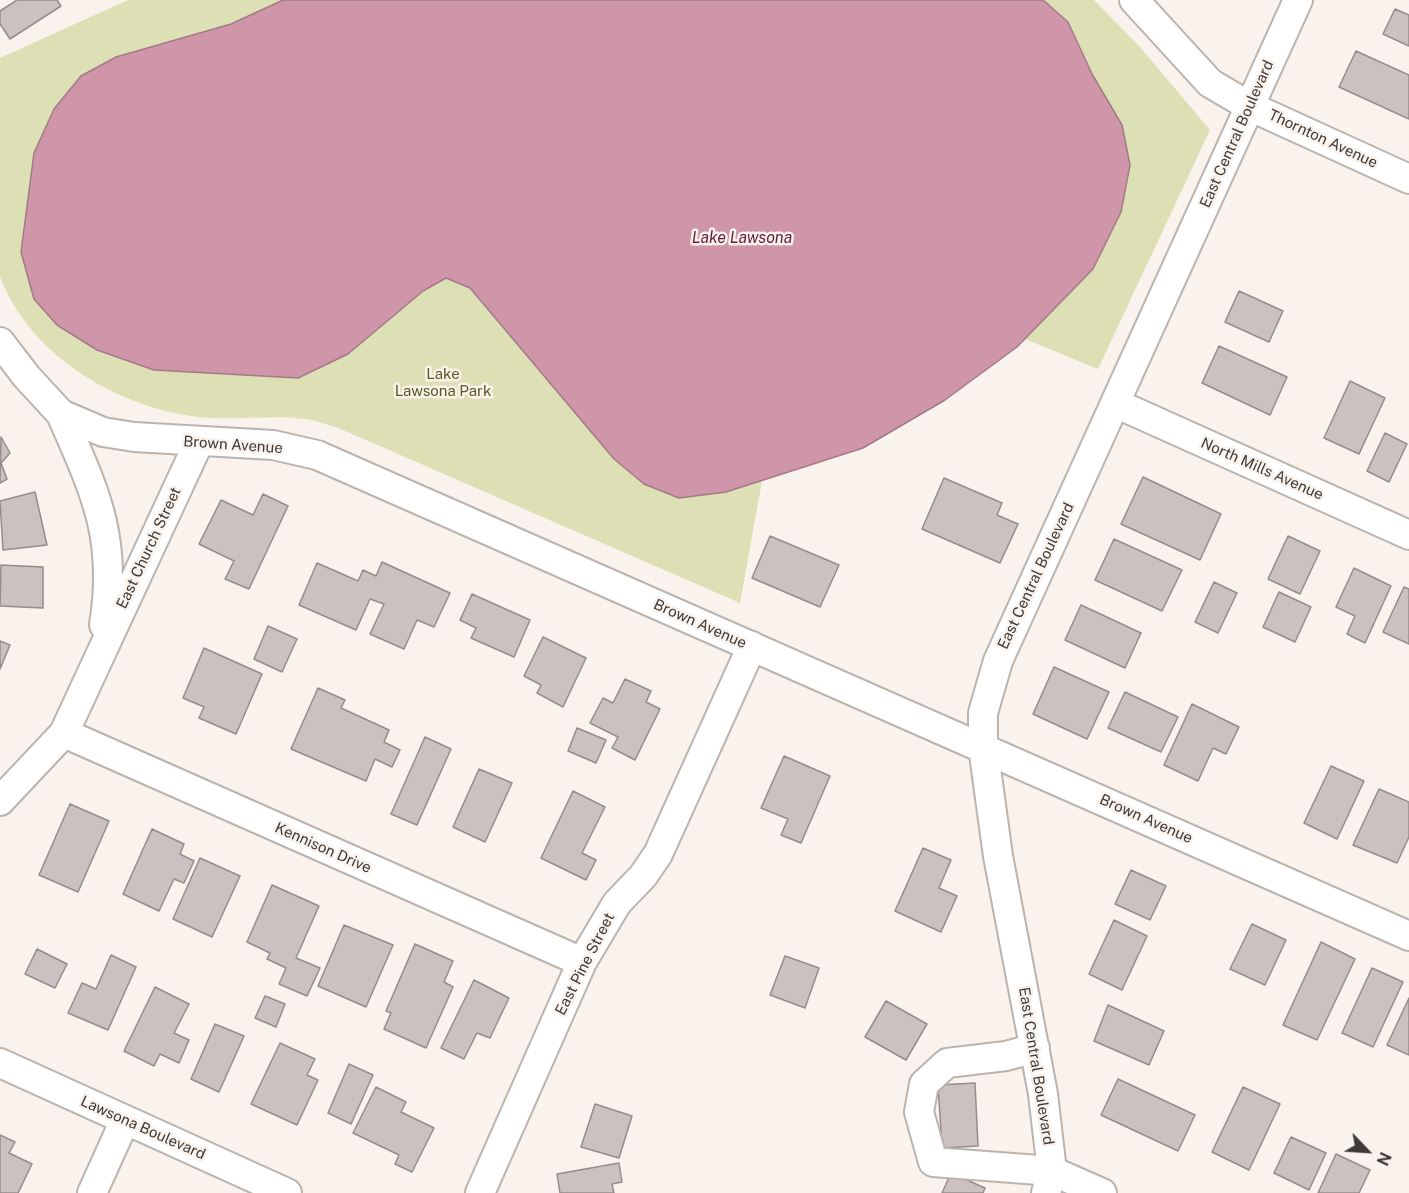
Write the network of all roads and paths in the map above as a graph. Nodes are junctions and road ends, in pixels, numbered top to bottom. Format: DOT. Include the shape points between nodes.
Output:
graph roads {
  1 [pos="1134,0"];
  2 [pos="1299,0"];
  3 [pos="1249,106"];
  4 [pos="1409,179"];
  5 [pos="0,342"];
  6 [pos="1115,403"];
  7 [pos="62,414"];
  8 [pos="199,442"];
  9 [pos="1409,535"];
  10 [pos="752,646"];
  11 [pos="99,654"];
  12 [pos="64,733"];
  13 [pos="983,747"];
  14 [pos="0,801"];
  15 [pos="1409,936"];
  16 [pos="582,962"];
  17 [pos="1035,1048"];
  18 [pos="0,1063"];
  19 [pos="125,1120"];
  20 [pos="1049,1182"];
  21 [pos="92,1193"];
  22 [pos="287,1193"];
  23 [pos="480,1193"];
  24 [pos="1102,1193"];
  1 -- 3 [label="street, Thornton Avenue" via="1210,83"];
  2 -- 3 [label="street, East Central Boulevard"];
  3 -- 4 [label="street, Thornton Avenue"];
  3 -- 6 [label="street, East Central Boulevard"];
  5 -- 7 [label="street, Brown Avenue"];
  6 -- 9 [label="street, North Mills Avenue"];
  6 -- 13 [label="street, East Central Boulevard" via="998,661 983,713"];
  7 -- 8 [label="street, Brown Avenue" via="103,432"];
  7 -- 11 [label="street, East Church Street" via="101,512 108,546 109,590"];
  8 -- 10 [label="street, Brown Avenue" via="273,446 317,455"];
  8 -- 11 [label="street, East Church Street"];
  10 -- 13 [label="street, Brown Avenue"];
  10 -- 16 [label="street, East Pine Street" via="658,854 617,903"];
  11 -- 12 [label="street, East Church Street"];
  12 -- 14 [label="street, East Church Street"];
  12 -- 16 [label="street, Kennison Drive"];
  13 -- 15 [label="street, Brown Avenue"];
  13 -- 17 [label="street, East Central Boulevard" via="998,856"];
  16 -- 23 [label="street, East Pine Street"];
  17 -- 20 [label="street, East Central Boulevard" via="1043,1094"];
  17 -- 20 [label="street" via="1006,1056 947,1063 924,1084 919,1112 933,1162"];
  18 -- 19 [label="street, Lawsona Boulevard"];
  19 -- 21 [label="street"];
  19 -- 22 [label="street, Lawsona Boulevard"];
  20 -- 24 [label="street"];
}
